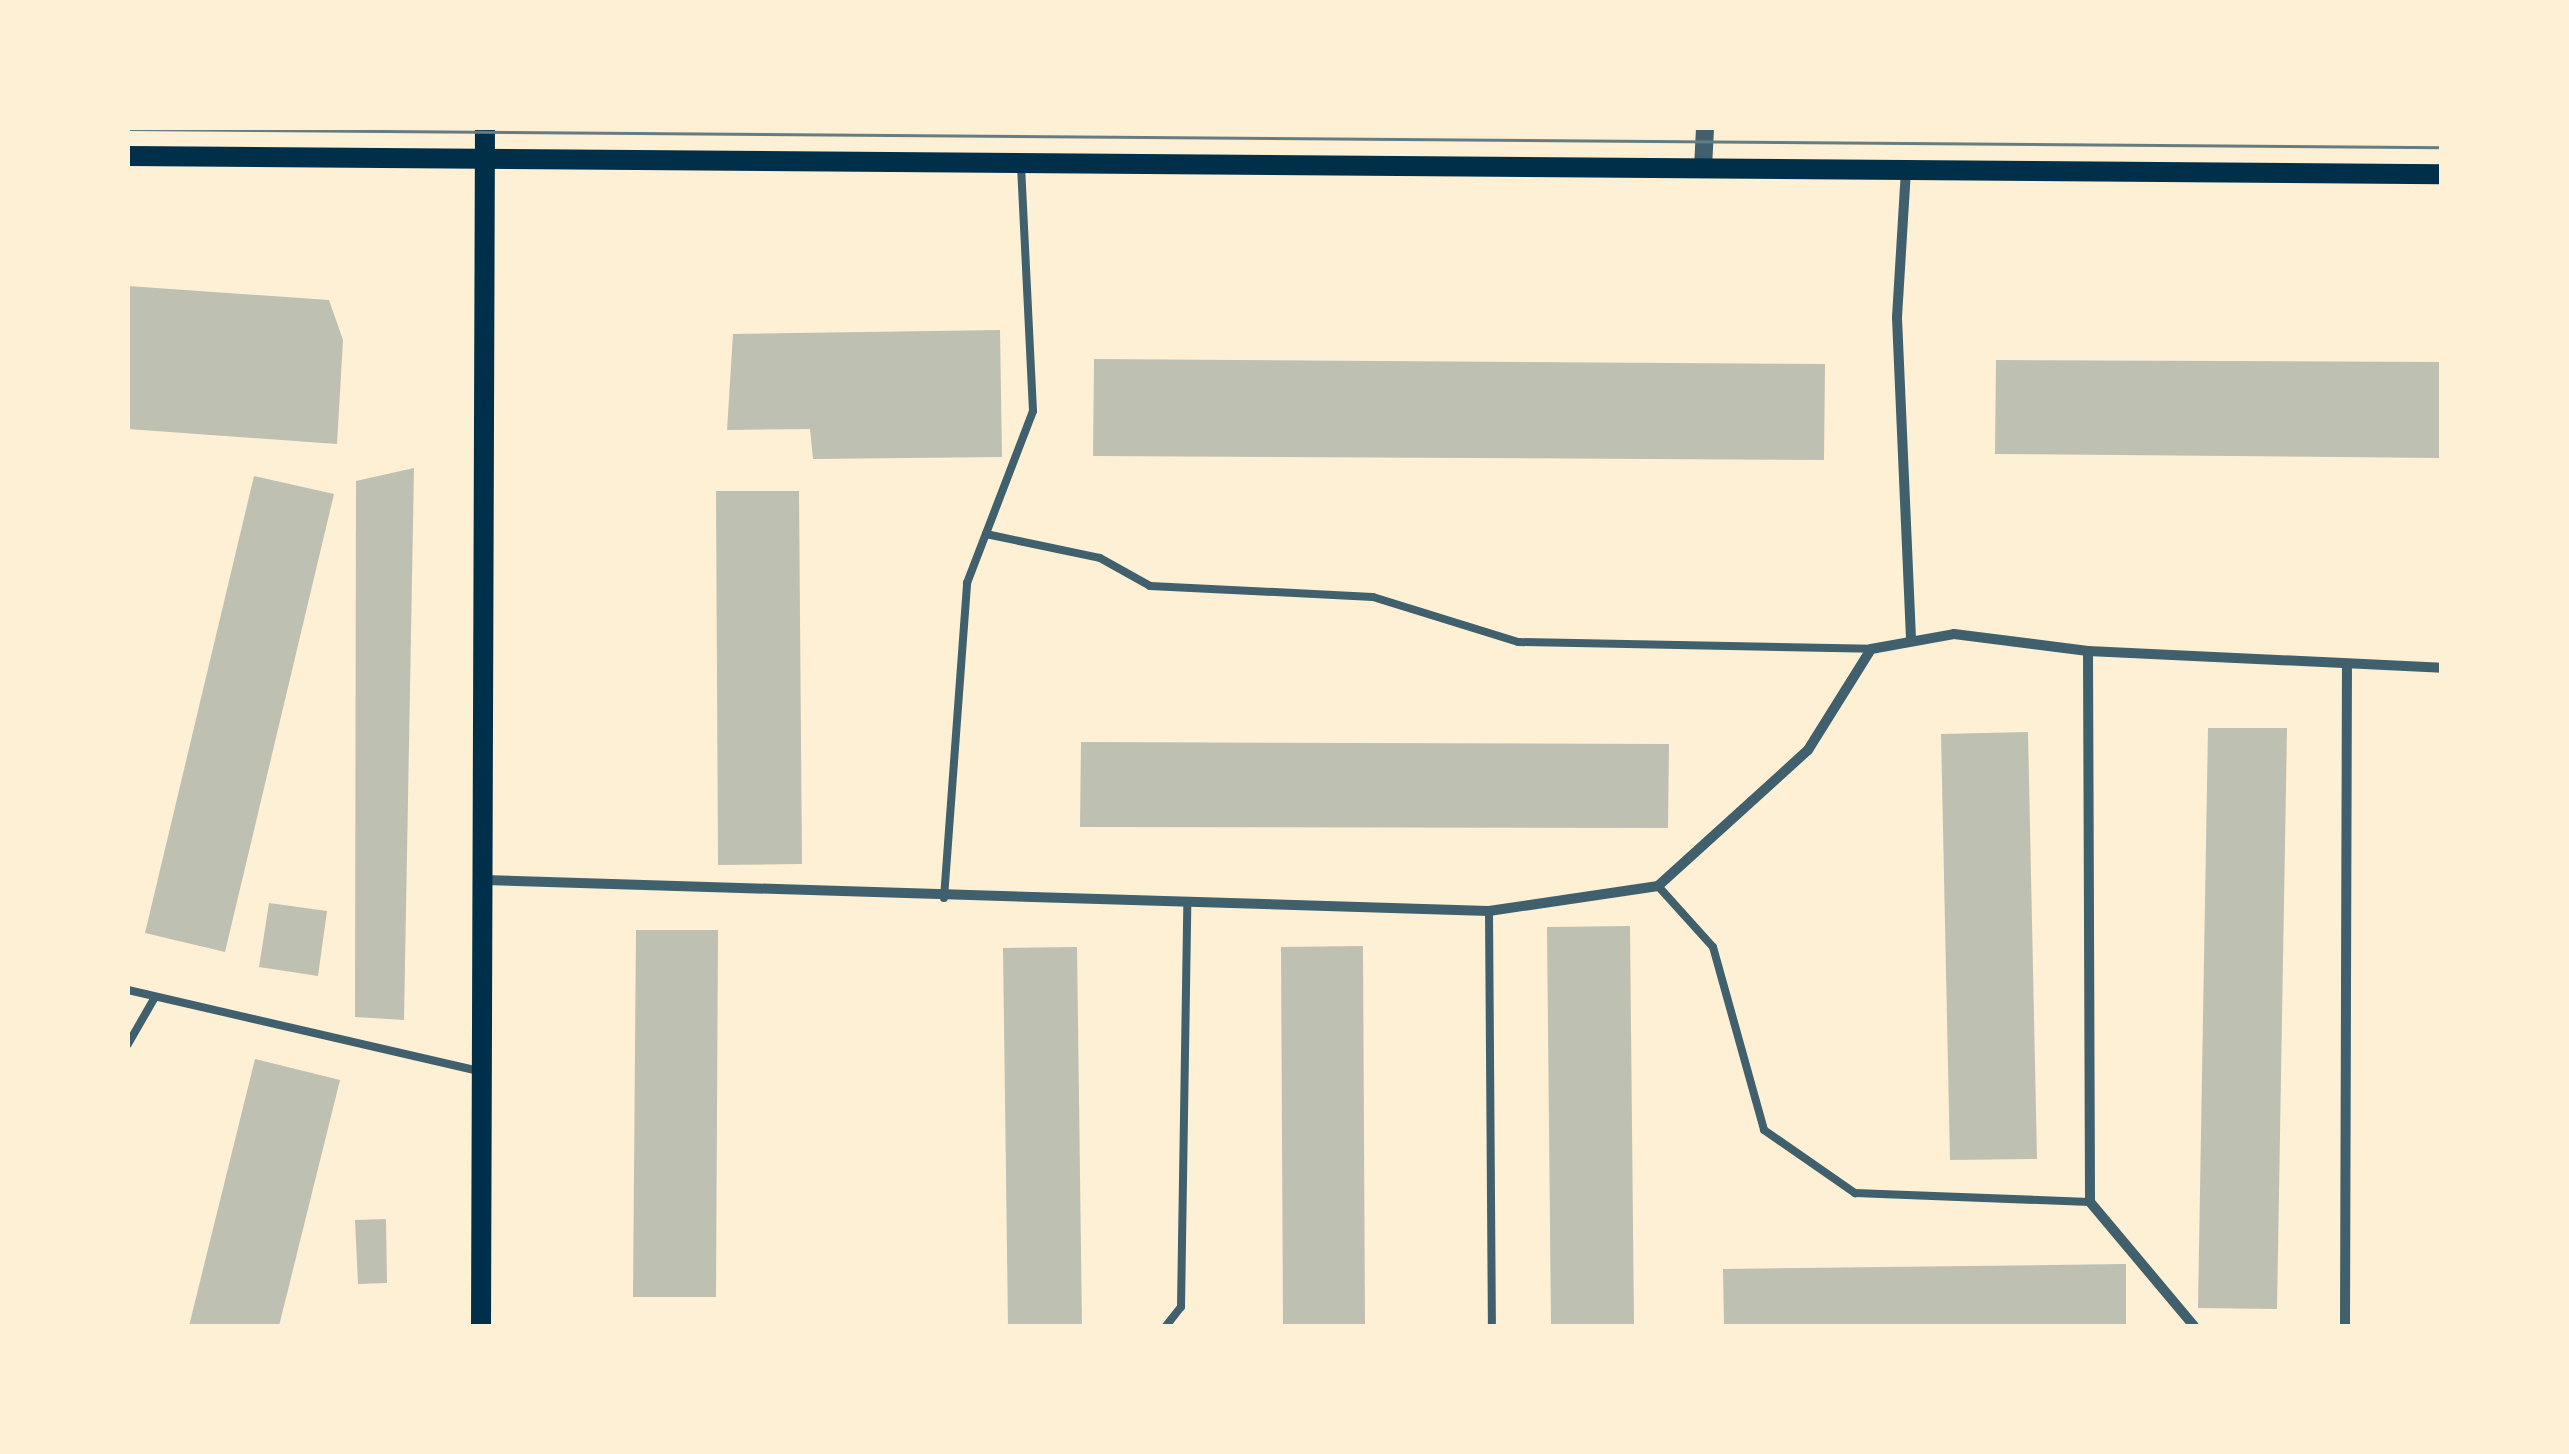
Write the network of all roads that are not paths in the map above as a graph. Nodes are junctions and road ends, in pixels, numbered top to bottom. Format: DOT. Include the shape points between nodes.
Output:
graph roads {
  1 [pos="486,128"];
  2 [pos="1705,128"];
  3 [pos="128,156"];
  4 [pos="484,158"];
  5 [pos="1021,162"];
  6 [pos="1704,168"];
  7 [pos="1906,170"];
  8 [pos="2442,174"];
  9 [pos="986,534"];
  10 [pos="1911,638"];
  11 [pos="1871,650"];
  12 [pos="2088,651"];
  13 [pos="2442,668"];
  14 [pos="2347,669"];
  15 [pos="484,880"];
  16 [pos="1658,886"];
  17 [pos="944,898"];
  18 [pos="1186,906"];
  19 [pos="1488,911"];
  20 [pos="128,990"];
  21 [pos="156,997"];
  22 [pos="128,1044"];
  23 [pos="482,1072"];
  24 [pos="2090,1202"];
  25 [pos="481,1326"];
  26 [pos="1166,1326"];
  27 [pos="1492,1326"];
  28 [pos="2194,1326"];
  29 [pos="2345,1326"];
  1 -- 4 [label="main road"];
  2 -- 6 [label="street"];
  3 -- 4 [label="main road"];
  4 -- 5 [label="main road"];
  4 -- 15 [label="main road"];
  5 -- 6 [label="main road"];
  5 -- 9 [label="lane" via="1033,411"];
  6 -- 7 [label="main road"];
  7 -- 8 [label="main road"];
  7 -- 10 [label="street" via="1897,318"];
  9 -- 11 [label="lane" via="1100,558 1150,586 1373,597 1518,642"];
  9 -- 17 [label="lane" via="967,584"];
  10 -- 11 [label="street"];
  10 -- 12 [label="street" via="1954,634"];
  11 -- 16 [label="street" via="1808,750"];
  12 -- 14 [label="street"];
  12 -- 24 [label="street"];
  13 -- 14 [label="street"];
  14 -- 29 [label="street"];
  15 -- 17 [label="street"];
  15 -- 23 [label="main road"];
  16 -- 19 [label="street"];
  16 -- 24 [label="lane" via="1714,947 1764,1130 1855,1193"];
  17 -- 18 [label="street"];
  18 -- 19 [label="street"];
  18 -- 26 [label="lane" via="1181,1307"];
  19 -- 27 [label="lane"];
  20 -- 21 [label="lane"];
  21 -- 22 [label="lane"];
  21 -- 23 [label="lane"];
  23 -- 25 [label="main road"];
  24 -- 28 [label="street"];
}
